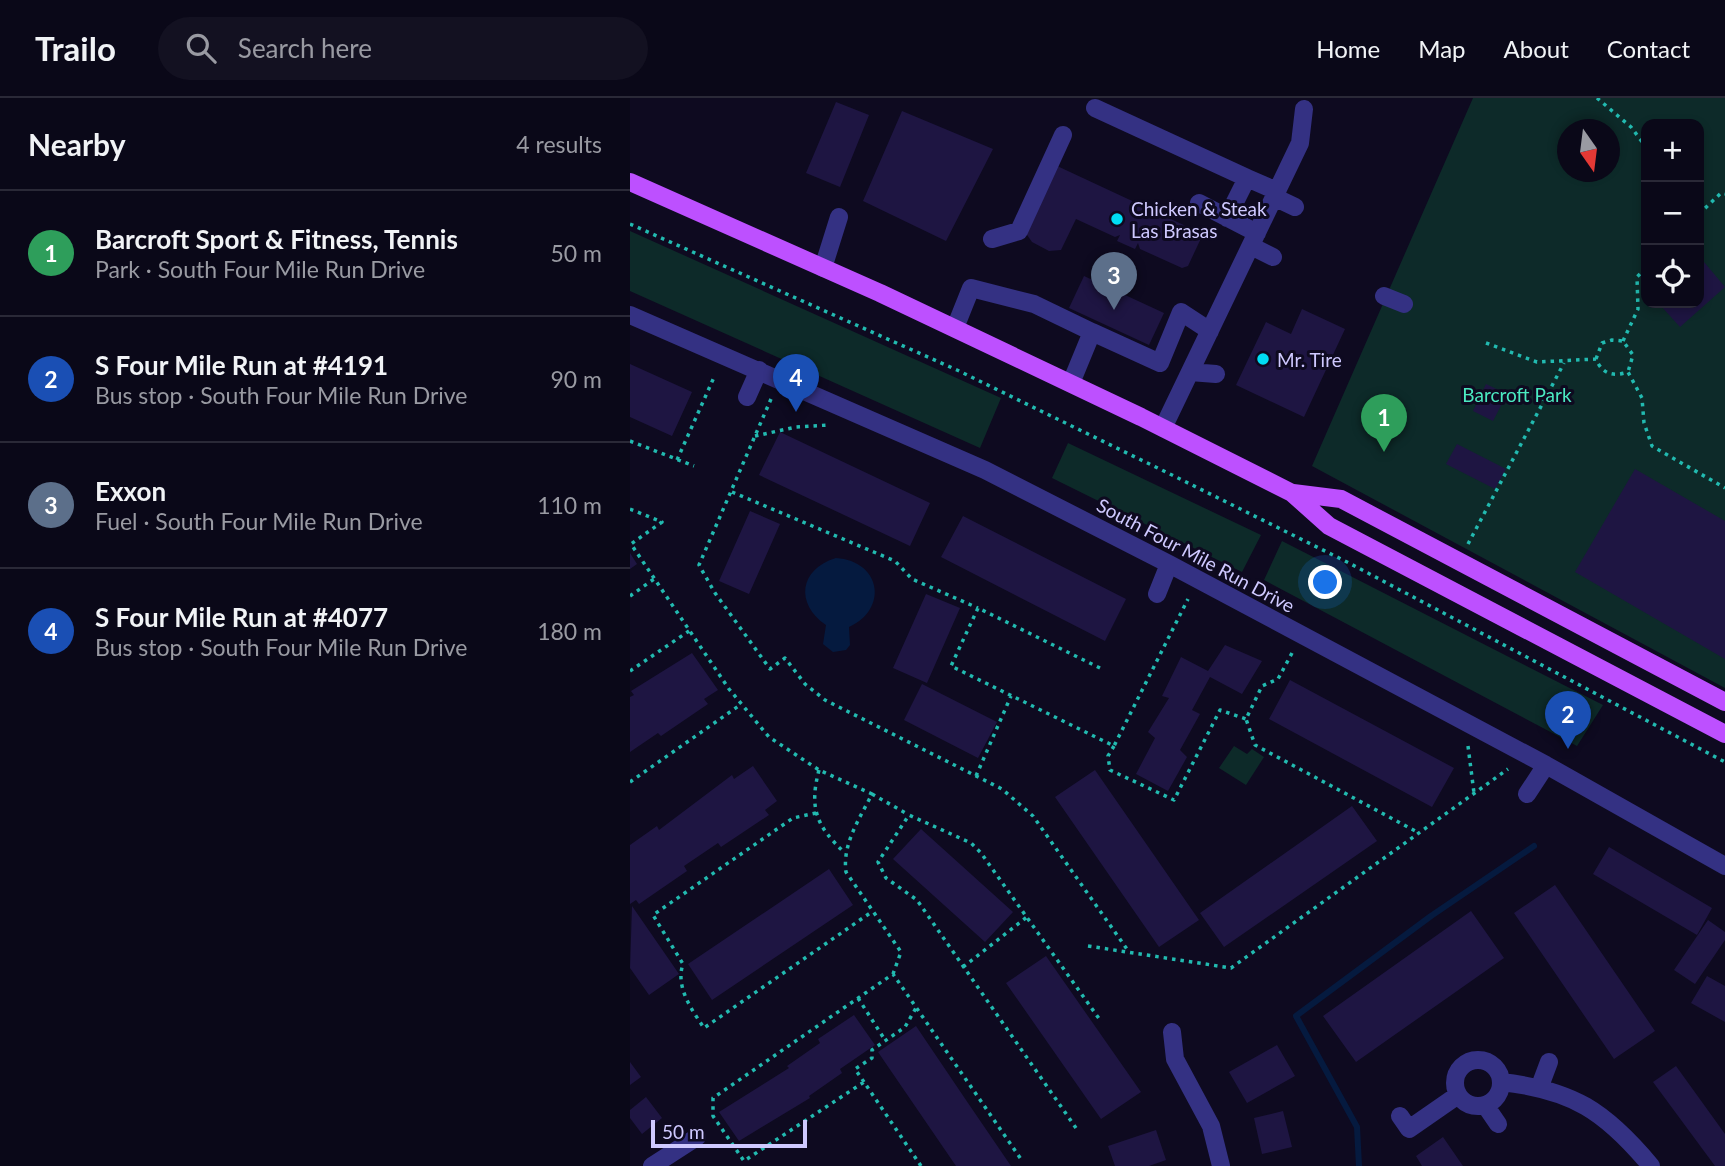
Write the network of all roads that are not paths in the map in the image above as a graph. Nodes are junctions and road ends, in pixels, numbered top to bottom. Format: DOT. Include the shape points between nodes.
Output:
graph roads {
  1 [pos="1095,108"];
  2 [pos="1304,109"];
  3 [pos="1063,135"];
  4 [pos="1247,178"];
  5 [pos="630,181"];
  6 [pos="1275,194"];
  7 [pos="1199,203"];
  8 [pos="1295,207"];
  9 [pos="839,217"];
  10 [pos="1227,218"];
  11 [pos="992,239"];
  12 [pos="1254,240"];
  13 [pos="1273,257"];
  14 [pos="823,268"];
  15 [pos="1384,296"];
  16 [pos="1405,304"];
  17 [pos="630,315"];
  18 [pos="955,328"];
  19 [pos="1210,331"];
  20 [pos="1092,332"];
  21 [pos="759,370"];
  22 [pos="1190,372"];
  23 [pos="1216,374"];
  24 [pos="1071,383"];
  25 [pos="747,397"];
  26 [pos="1163,428"];
  27 [pos="1292,493"];
  28 [pos="1169,564"];
  29 [pos="1157,594"];
  30 [pos="1725,702"];
  31 [pos="1725,734"];
  32 [pos="1546,765"];
  33 [pos="1527,794"];
  34 [pos="1725,866"];
  35 [pos="1172,1032"];
  36 [pos="1549,1062"];
  37 [pos="1501,1082"];
  38 [pos="1540,1087"];
  39 [pos="1458,1095"];
  40 [pos="1485,1105"];
  41 [pos="1400,1116"];
  42 [pos="1498,1124"];
  43 [pos="697,1136"];
  44 [pos="652,1166"];
  45 [pos="1221,1166"];
  46 [pos="1651,1166"];
  1 -- 4 [label="street"];
  2 -- 6 [label="street" via="1300,144"];
  3 -- 11 [label="street" via="1019,231"];
  4 -- 6 [label="street"];
  4 -- 10 [label="street"];
  5 -- 14 [label="main road"];
  6 -- 8 [label="street"];
  6 -- 12 [label="street"];
  7 -- 10 [label="street"];
  9 -- 14 [label="street"];
  10 -- 12 [label="street"];
  12 -- 13 [label="street"];
  12 -- 19 [label="street"];
  14 -- 18 [label="main road"];
  15 -- 16 [label="street"];
  17 -- 21 [label="street, South Four Mile Run Drive"];
  18 -- 20 [label="street" via="971,288 1034,304"];
  18 -- 24 [label="main road"];
  19 -- 20 [label="street" via="1181,312 1160,363"];
  19 -- 22 [label="street"];
  20 -- 24 [label="street"];
  21 -- 25 [label="street"];
  21 -- 28 [label="street, South Four Mile Run Drive" via="985,470"];
  22 -- 23 [label="street"];
  22 -- 26 [label="street"];
  24 -- 26 [label="main road"];
  26 -- 27 [label="main road"];
  27 -- 30 [label="main road" via="1341,499"];
  27 -- 31 [label="main road" via="1329,526"];
  28 -- 29 [label="street"];
  28 -- 32 [label="street, South Four Mile Run Drive"];
  32 -- 33 [label="street"];
  32 -- 34 [label="street, South Four Mile Run Drive"];
  35 -- 45 [label="street" via="1175,1059 1211,1126"];
  36 -- 38 [label="street"];
  37 -- 38 [label="street"];
  37 -- 39 [label="street" via="1498,1071 1478,1060 1458,1072"];
  37 -- 40 [label="street" via="1499,1094"];
  38 -- 46 [label="street" via="1576,1099 1621,1130"];
  39 -- 40 [label="street" via="1467,1104"];
  39 -- 41 [label="street" via="1409,1129"];
  40 -- 42 [label="street"];
  43 -- 44 [label="street"];
}
